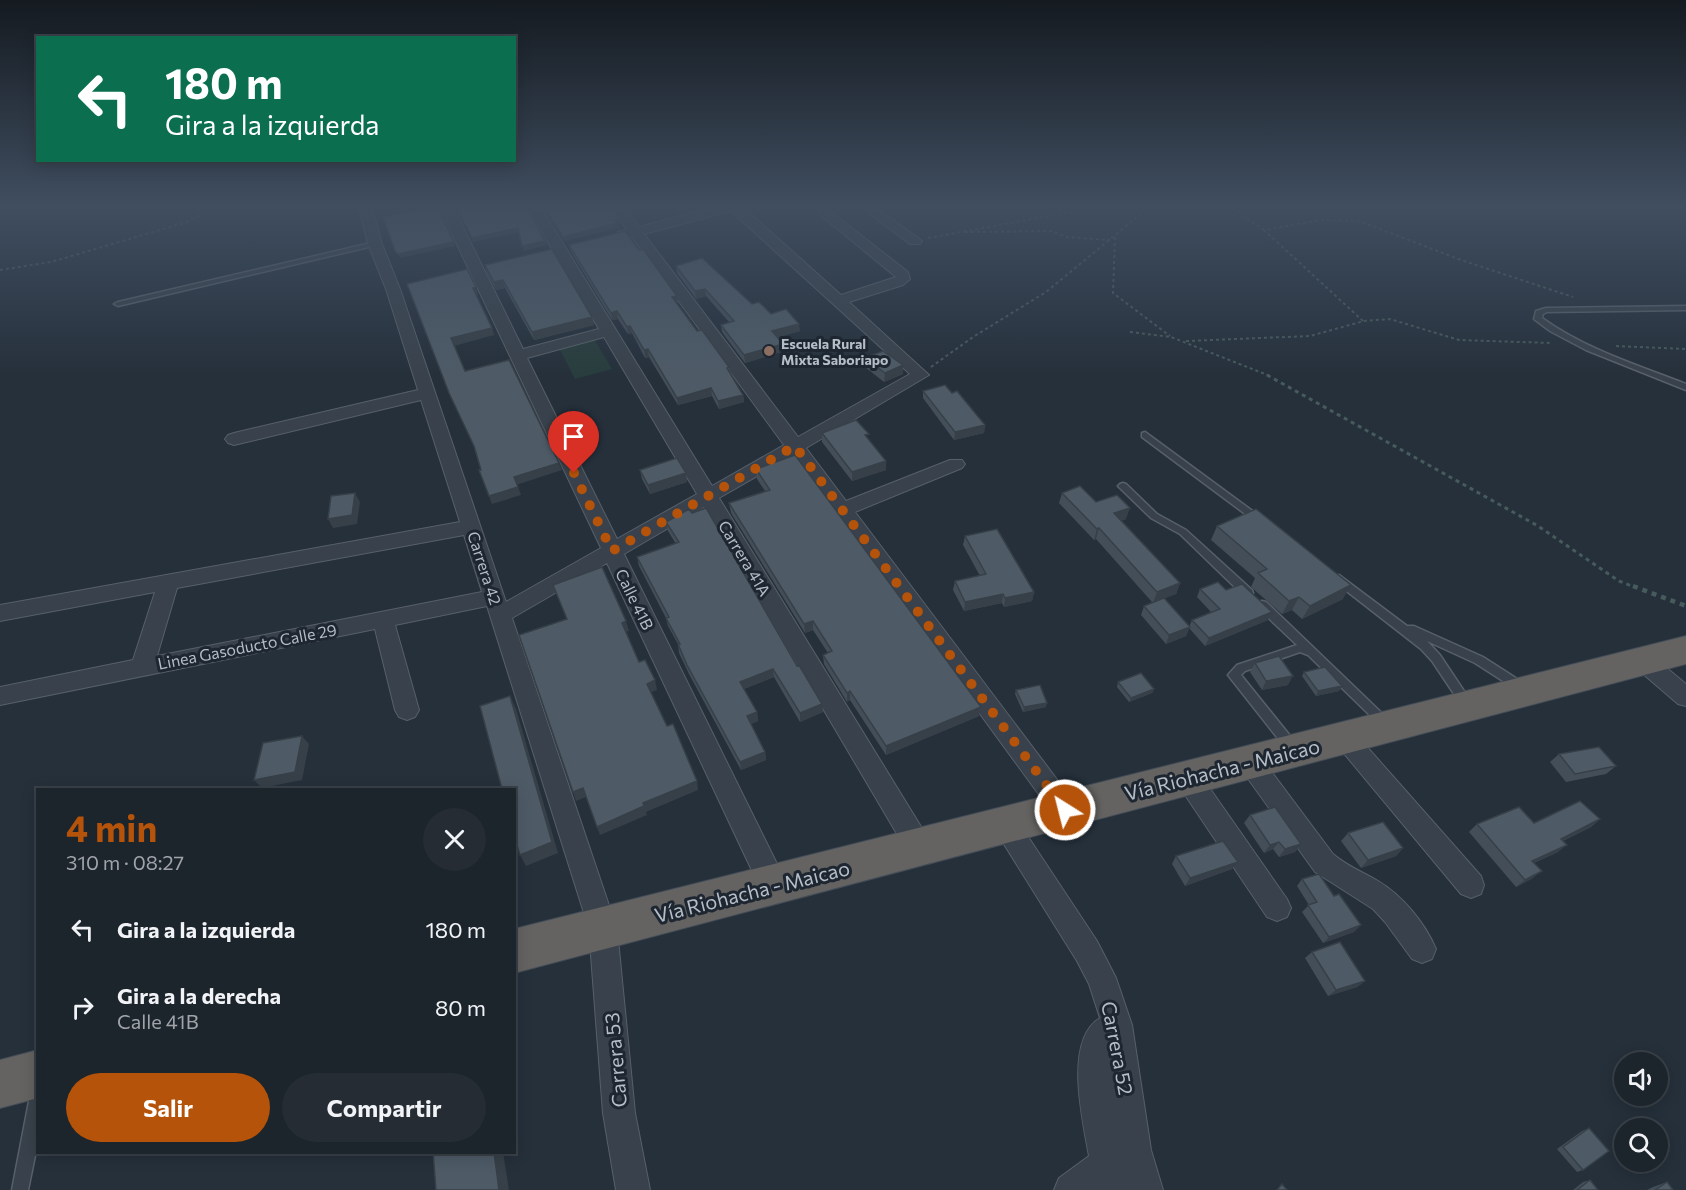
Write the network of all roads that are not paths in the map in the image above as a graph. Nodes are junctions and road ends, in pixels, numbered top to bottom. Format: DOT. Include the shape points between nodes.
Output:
graph roads {
  1 [pos="291,264"];
  2 [pos="385,264"];
  3 [pos="474,264"];
  4 [pos="567,264"];
  5 [pos="659,264"];
  6 [pos="798,264"];
  7 [pos="888,264"];
  8 [pos="839,300"];
  9 [pos="118,304"];
  10 [pos="1683,311"];
  11 [pos="608,332"];
  12 [pos="518,355"];
  13 [pos="1686,387"];
  14 [pos="427,393"];
  15 [pos="1145,435"];
  16 [pos="234,439"];
  17 [pos="795,446"];
  18 [pos="956,464"];
  19 [pos="1123,486"];
  20 [pos="708,496"];
  21 [pos="842,510"];
  22 [pos="471,526"];
  23 [pos="1269,527"];
  24 [pos="612,551"];
  25 [pos="1326,569"];
  26 [pos="169,582"];
  27 [pos="497,606"];
  28 [pos="0,613"];
  29 [pos="383,619"];
  30 [pos="1402,625"];
  31 [pos="1686,650"];
  32 [pos="1312,652"];
  33 [pos="1643,661"];
  34 [pos="142,667"];
  35 [pos="1527,691"];
  36 [pos="0,696"];
  37 [pos="1686,697"];
  38 [pos="1467,706"];
  39 [pos="407,710"];
  40 [pos="1389,726"];
  41 [pos="1345,738"];
  42 [pos="1295,751"];
  43 [pos="1250,762"];
  44 [pos="1188,778"];
  45 [pos="1065,810"];
  46 [pos="1006,825"];
  47 [pos="919,848"];
  48 [pos="773,885"];
  49 [pos="1472,885"];
  50 [pos="1277,908"];
  51 [pos="603,929"];
  52 [pos="1422,949"];
  53 [pos="516,951"];
  54 [pos="1117,1025"];
  55 [pos="36,1075"];
  56 [pos="0,1084"];
  57 [pos="36,1106"];
  58 [pos="1135,1150"];
  59 [pos="1109,1177"];
  60 [pos="20,1190"];
  61 [pos="633,1190"];
  62 [pos="1071,1190"];
  63 [pos="1146,1190"];
  1 -- 9 [label="lane"];
  2 -- 14 [label="street, Carrera 42" via="398,288"];
  3 -- 12 [label="street, Calle 41B"];
  4 -- 11 [label="street, Carrera 41A"];
  5 -- 17 [label="street"];
  6 -- 8 [label="street"];
  7 -- 8 [label="street" via="903,279"];
  8 -- 17 [label="street, Linea Gasoducto Calle 29" via="921,375"];
  10 -- 13 [label="lane" via="1546,310 1539,313 1538,319 1582,345"];
  11 -- 12 [label="street"];
  11 -- 20 [label="street, Carrera 41A"];
  12 -- 24 [label="street, Calle 41B"];
  14 -- 16 [label="street"];
  14 -- 22 [label="street, Carrera 42"];
  15 -- 23 [label="lane"];
  17 -- 20 [label="street, Linea Gasoducto Calle 29"];
  17 -- 21 [label="street"];
  18 -- 21 [label="street"];
  19 -- 32 [label="lane" via="1154,516 1183,532"];
  20 -- 24 [label="street, Linea Gasoducto Calle 29"];
  20 -- 47 [label="street, Carrera 41A"];
  21 -- 45 [label="street"];
  22 -- 26 [label="street"];
  22 -- 27 [label="street, Carrera 42"];
  24 -- 27 [label="street, Linea Gasoducto Calle 29"];
  24 -- 48 [label="street, Calle 41B"];
  25 -- 30 [label="lane"];
  26 -- 28 [label="street"];
  26 -- 34 [label="street"];
  27 -- 29 [label="street, Linea Gasoducto Calle 29"];
  27 -- 51 [label="street, Carrera 42"];
  29 -- 34 [label="street, Linea Gasoducto Calle 29"];
  29 -- 39 [label="street"];
  30 -- 35 [label="lane" via="1479,660"];
  30 -- 38 [label="lane" via="1436,658"];
  31 -- 33 [label="highway, Vía Riohacha - Maicao"];
  32 -- 40 [label="lane"];
  32 -- 42 [label="lane" via="1300,648 1241,668 1234,675"];
  33 -- 35 [label="highway, Vía Riohacha - Maicao"];
  33 -- 37 [label="street"];
  34 -- 36 [label="street, Linea Gasoducto Calle 29"];
  35 -- 38 [label="highway, Vía Riohacha - Maicao"];
  38 -- 40 [label="highway, Vía Riohacha - Maicao"];
  40 -- 41 [label="highway, Vía Riohacha - Maicao"];
  41 -- 42 [label="highway, Vía Riohacha - Maicao"];
  41 -- 49 [label="street"];
  42 -- 43 [label="highway, Vía Riohacha - Maicao"];
  43 -- 44 [label="highway, Vía Riohacha - Maicao"];
  43 -- 52 [label="street" via="1324,863 1334,873 1388,904"];
  44 -- 45 [label="highway, Vía Riohacha - Maicao"];
  44 -- 50 [label="street"];
  45 -- 46 [label="highway, Vía Riohacha - Maicao"];
  46 -- 47 [label="highway, Vía Riohacha - Maicao"];
  46 -- 54 [label="street, Carrera 52" via="1088,951 1102,978"];
  47 -- 48 [label="highway, Vía Riohacha - Maicao"];
  48 -- 51 [label="highway, Vía Riohacha - Maicao"];
  51 -- 53 [label="highway, Vía Riohacha - Maicao"];
  51 -- 61 [label="street, Carrera 53" via="620,1113"];
  54 -- 58 [label="street, Carrera 52"];
  54 -- 59 [label="street" via="1097,1042 1093,1062"];
  55 -- 56 [label="highway"];
  57 -- 60 [label="lane"];
  58 -- 59 [label="street"];
  58 -- 63 [label="street, Carrera 52"];
  59 -- 62 [label="street"];
}
